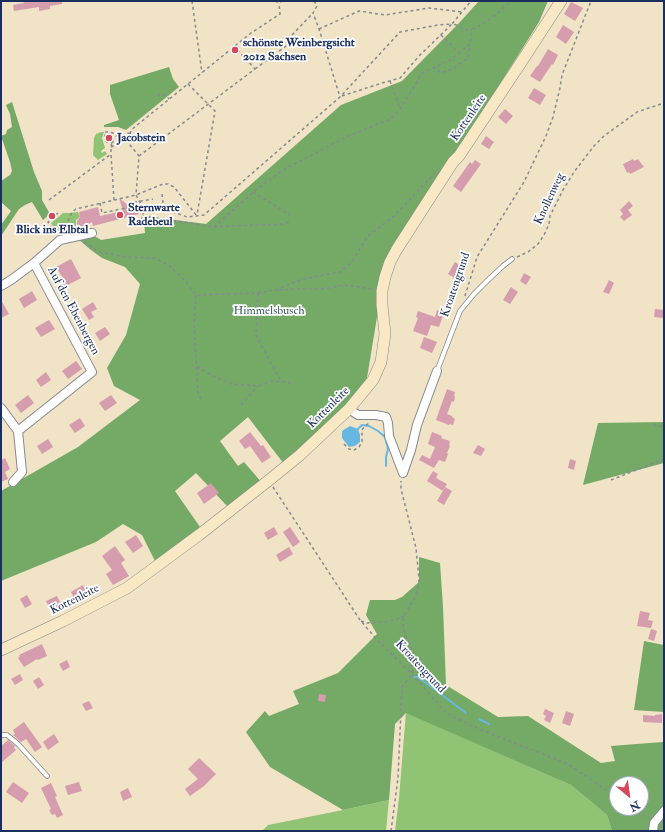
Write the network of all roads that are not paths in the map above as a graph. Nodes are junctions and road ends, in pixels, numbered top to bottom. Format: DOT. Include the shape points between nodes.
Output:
graph roads {
  1 [pos="561,1"];
  2 [pos="92,233"];
  3 [pos="512,259"];
  4 [pos="34,263"];
  5 [pos="1,286"];
  6 [pos="437,371"];
  7 [pos="1,408"];
  8 [pos="350,409"];
  9 [pos="18,430"];
  10 [pos="411,450"];
  11 [pos="395,453"];
  12 [pos="13,482"];
  13 [pos="1,650"];
  14 [pos="1,735"];
  15 [pos="47,776"];
  16 [pos="664,811"];
  17 [pos="654,827"];
  1 -- 8 [label="street, Kottenleite" via="453,162 390,262 382,291 385,334 381,362 373,380"];
  2 -- 4 [label="street, Auf den Ebenbergen" via="60,240"];
  3 -- 6 [label="lane, Kroatengrund" via="488,280 460,311"];
  4 -- 5 [label="street, Auf den Ebenbergen"];
  4 -- 9 [label="street, Auf den Ebenbergen" via="92,372"];
  6 -- 10 [label="street, Kroatengrund" via="417,425"];
  7 -- 9 [label="street"];
  8 -- 11 [label="street" via="358,415 386,417"];
  8 -- 13 [label="street, Kottenleite" via="268,481 127,588"];
  9 -- 12 [label="street" via="22,472"];
  10 -- 11 [label="street"];
  10 -- 11 [label="street, Kroatengrund" via="403,473"];
  14 -- 15 [label="lane" via="7,735 18,744"];
  16 -- 17 [label="street"];
}
